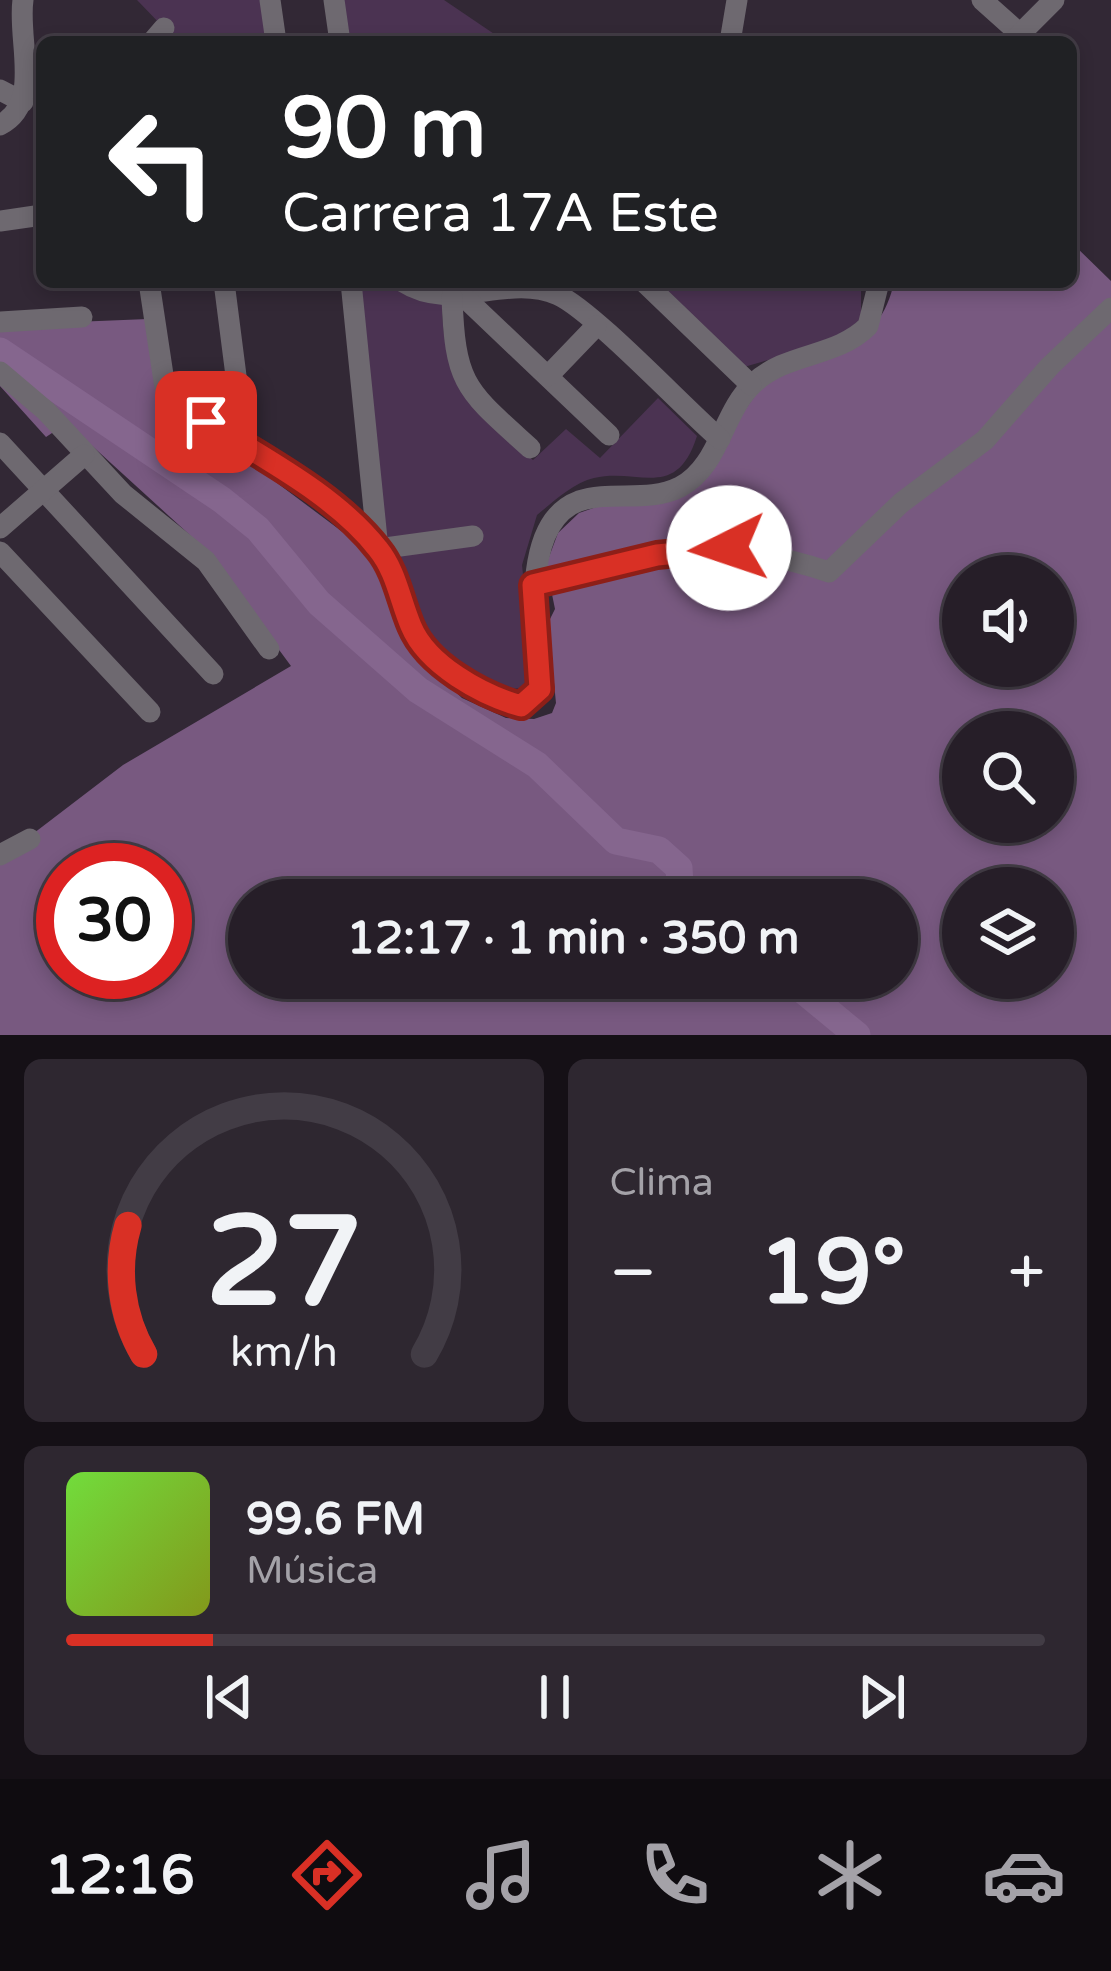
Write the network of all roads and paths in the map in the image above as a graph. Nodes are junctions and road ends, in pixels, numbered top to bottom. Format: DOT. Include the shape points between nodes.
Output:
graph roads {
  1 [pos="23,0"];
  2 [pos="270,0"];
  3 [pos="334,0"];
  4 [pos="737,0"];
  5 [pos="982,0"];
  6 [pos="1054,0"];
  7 [pos="275,36"];
  8 [pos="339,36"];
  9 [pos="731,36"];
  10 [pos="1014,36"];
  11 [pos="1018,36"];
  12 [pos="0,90"];
  13 [pos="30,104"];
  14 [pos="0,125"];
  15 [pos="36,215"];
  16 [pos="0,220"];
  17 [pos="150,288"];
  18 [pos="225,288"];
  19 [pos="352,288"];
  20 [pos="412,288"];
  21 [pos="650,288"];
  22 [pos="878,288"];
  23 [pos="458,297"];
  24 [pos="1111,308"];
  25 [pos="82,317"];
  26 [pos="0,322"];
  27 [pos="596,326"];
  28 [pos="0,373"];
  29 [pos="548,376"];
  30 [pos="752,385"];
  31 [pos="609,435"];
  32 [pos="720,439"];
  33 [pos="0,443"];
  34 [pos="245,446"];
  35 [pos="530,448"];
  36 [pos="84,454"];
  37 [pos="43,490"];
  38 [pos="0,528"];
  39 [pos="473,536"];
  40 [pos="378,549"];
  41 [pos="0,552"];
  42 [pos="533,585"];
  43 [pos="269,649"];
  44 [pos="213,674"];
  45 [pos="150,712"];
  46 [pos="30,839"];
  47 [pos="0,855"];
  1 -- 13 [label="street"];
  2 -- 7 [label="street"];
  3 -- 8 [label="street"];
  4 -- 9 [label="street"];
  5 -- 10 [label="street"];
  6 -- 11 [label="street"];
  12 -- 13 [label="street"];
  13 -- 14 [label="street"];
  15 -- 16 [label="street"];
  17 -- 34 [label="street" via="166,388"];
  18 -- 34 [label="street"];
  19 -- 40 [label="street"];
  20 -- 23 [label="street"];
  21 -- 30 [label="street"];
  22 -- 30 [label="street" via="876,310 855,340"];
  23 -- 27 [label="street" via="534,289 560,296"];
  23 -- 29 [label="street"];
  23 -- 35 [label="street" via="459,375"];
  24 -- 42 [label="street" via="985,440 901,503 829,572 777,554 699,547"];
  25 -- 26 [label="street"];
  27 -- 29 [label="street"];
  27 -- 32 [label="street"];
  28 -- 36 [label="street"];
  29 -- 31 [label="street"];
  30 -- 32 [label="street" via="730,409"];
  32 -- 42 [label="street" via="680,487 570,506 549,531"];
  33 -- 37 [label="street"];
  34 -- 40 [label="street"];
  36 -- 37 [label="street"];
  36 -- 43 [label="street" via="206,561"];
  37 -- 38 [label="street"];
  37 -- 44 [label="street"];
  39 -- 40 [label="street"];
  40 -- 42 [label="street" via="412,631 454,673 521,706 540,689"];
  41 -- 45 [label="street"];
  46 -- 47 [label="street"];
}
